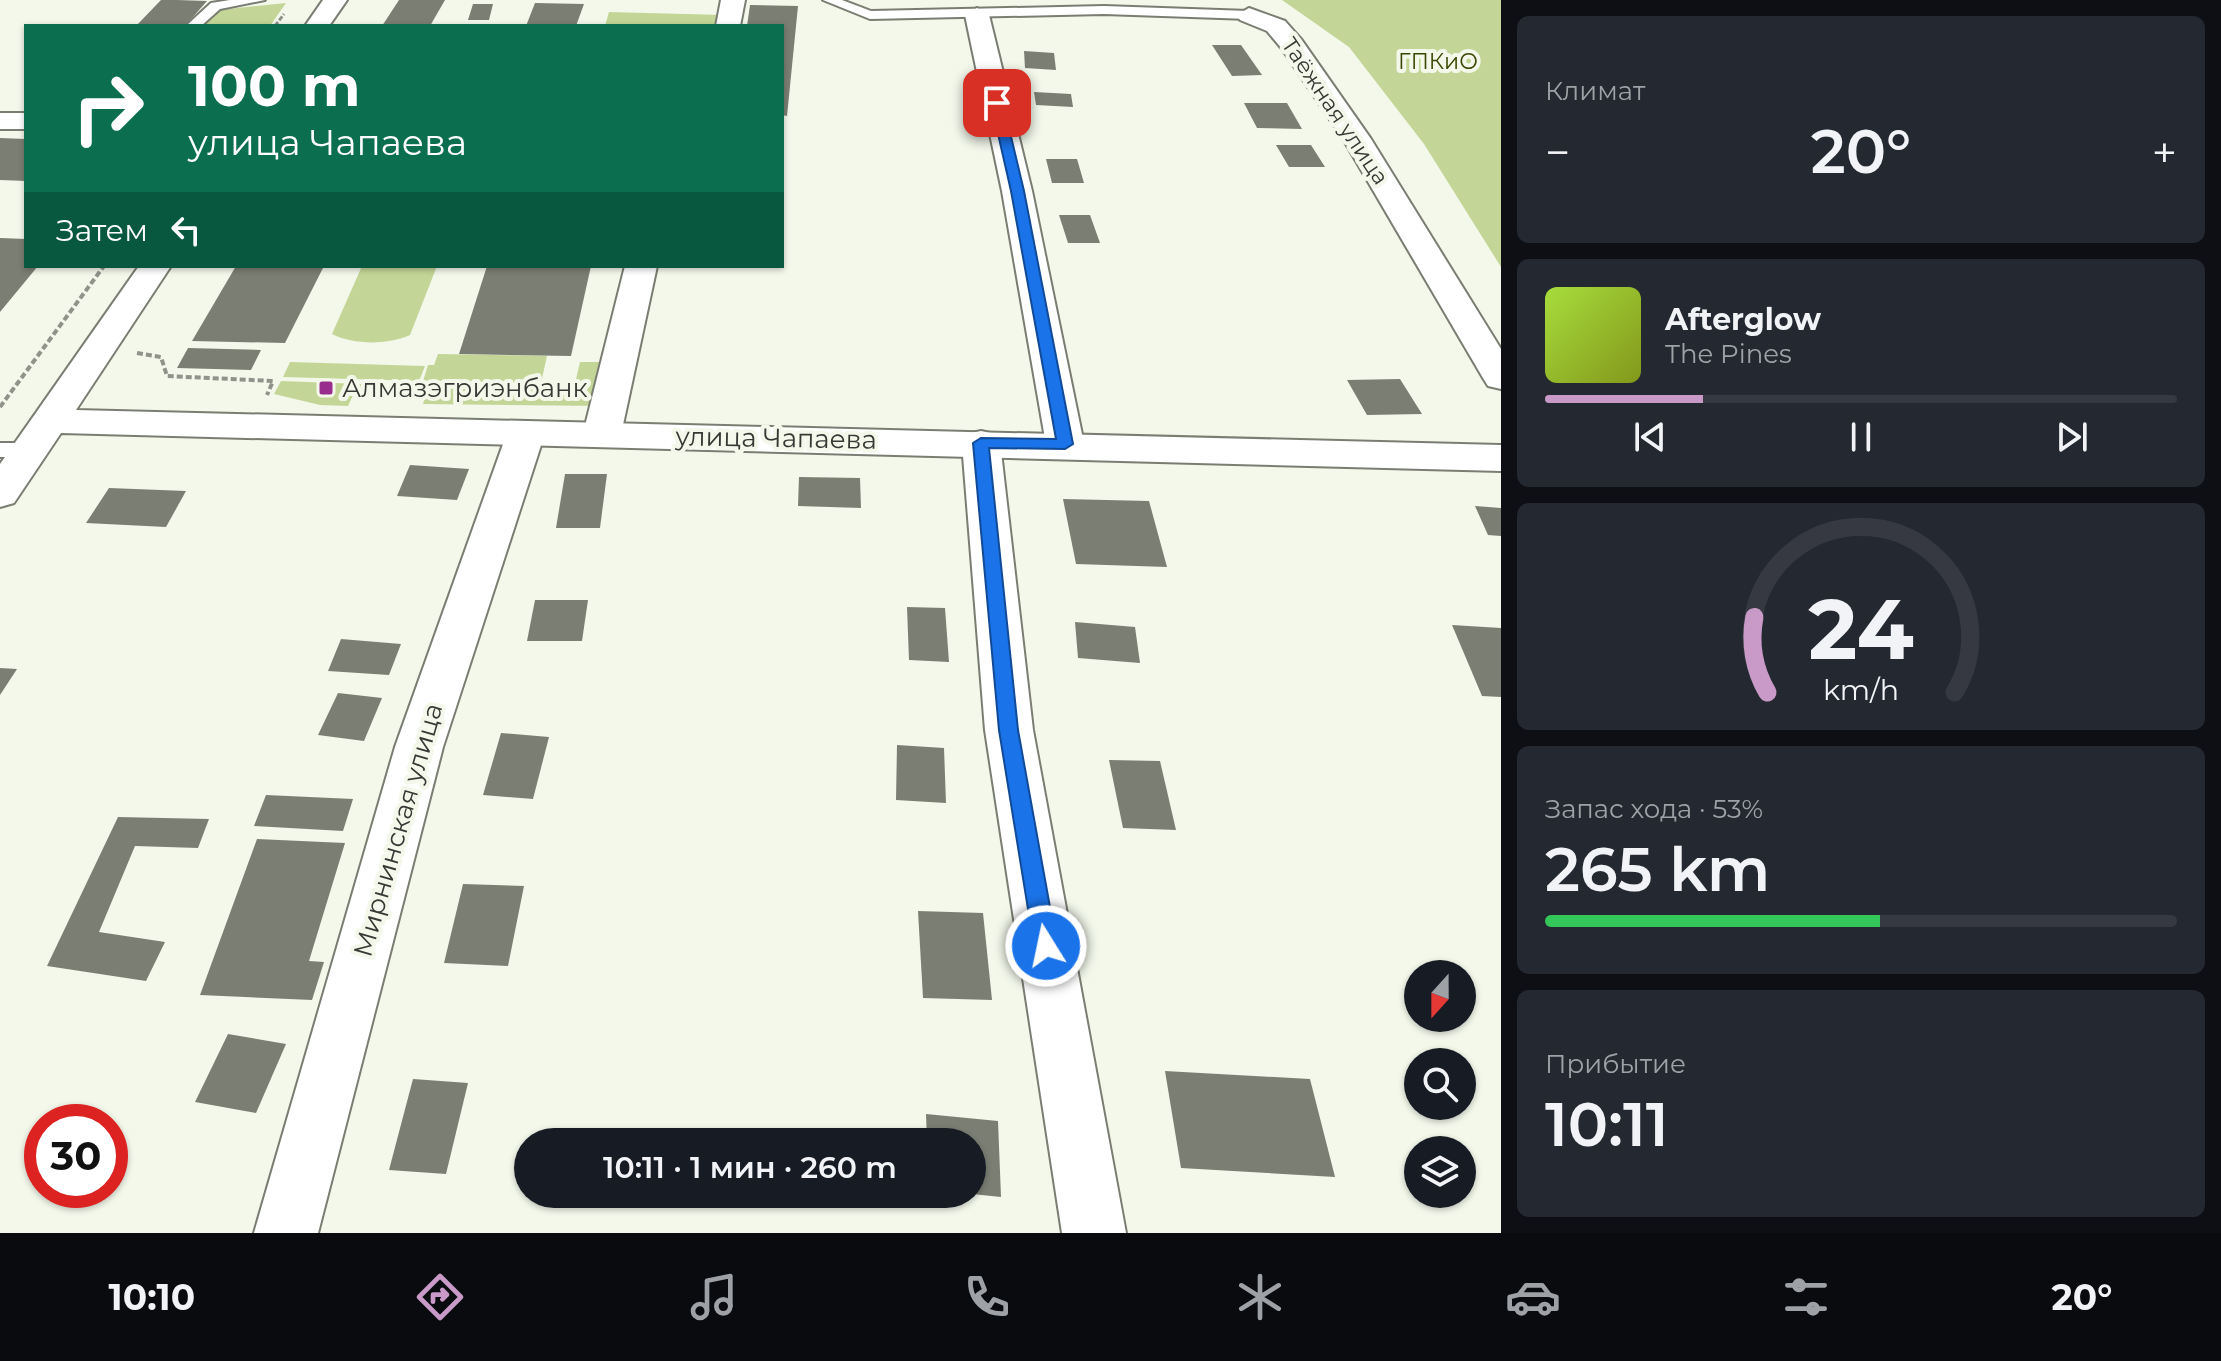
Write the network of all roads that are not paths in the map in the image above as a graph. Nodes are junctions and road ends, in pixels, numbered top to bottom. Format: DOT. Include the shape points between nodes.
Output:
graph roads {
  1 [pos="258,0"];
  2 [pos="335,0"];
  3 [pos="733,0"];
  4 [pos="830,0"];
  5 [pos="977,15"];
  6 [pos="1249,15"];
  7 [pos="195,24"];
  8 [pos="318,24"];
  9 [pos="728,24"];
  10 [pos="0,121"];
  11 [pos="24,121"];
  12 [pos="154,268"];
  13 [pos="641,268"];
  14 [pos="1501,378"];
  15 [pos="526,433"];
  16 [pos="602,434"];
  17 [pos="27,440"];
  18 [pos="981,443"];
  19 [pos="1065,444"];
  20 [pos="1501,458"];
  21 [pos="0,494"];
  22 [pos="286,1233"];
  23 [pos="1094,1233"];
  1 -- 7 [label="lane" via="216,6"];
  2 -- 8 [label="street"];
  3 -- 9 [label="street"];
  4 -- 5 [label="lane, Таёжная улица" via="870,15"];
  5 -- 6 [label="lane, Таёжная улица" via="1104,10"];
  5 -- 19 [label="street"];
  6 -- 14 [label="street, Таёжная улица" via="1276,26 1300,55 1357,139"];
  10 -- 11 [label="street"];
  12 -- 17 [label="street"];
  13 -- 16 [label="street"];
  15 -- 16 [label="street, улица Чапаева"];
  15 -- 17 [label="street, улица Чапаева"];
  15 -- 22 [label="street, Мирнинская улица" via="419,747"];
  16 -- 18 [label="street, улица Чапаева"];
  17 -- 21 [label="street"];
  18 -- 19 [label="street, улица Чапаева"];
  18 -- 23 [label="street" via="1009,730"];
  19 -- 20 [label="street, улица Чапаева"];
}
